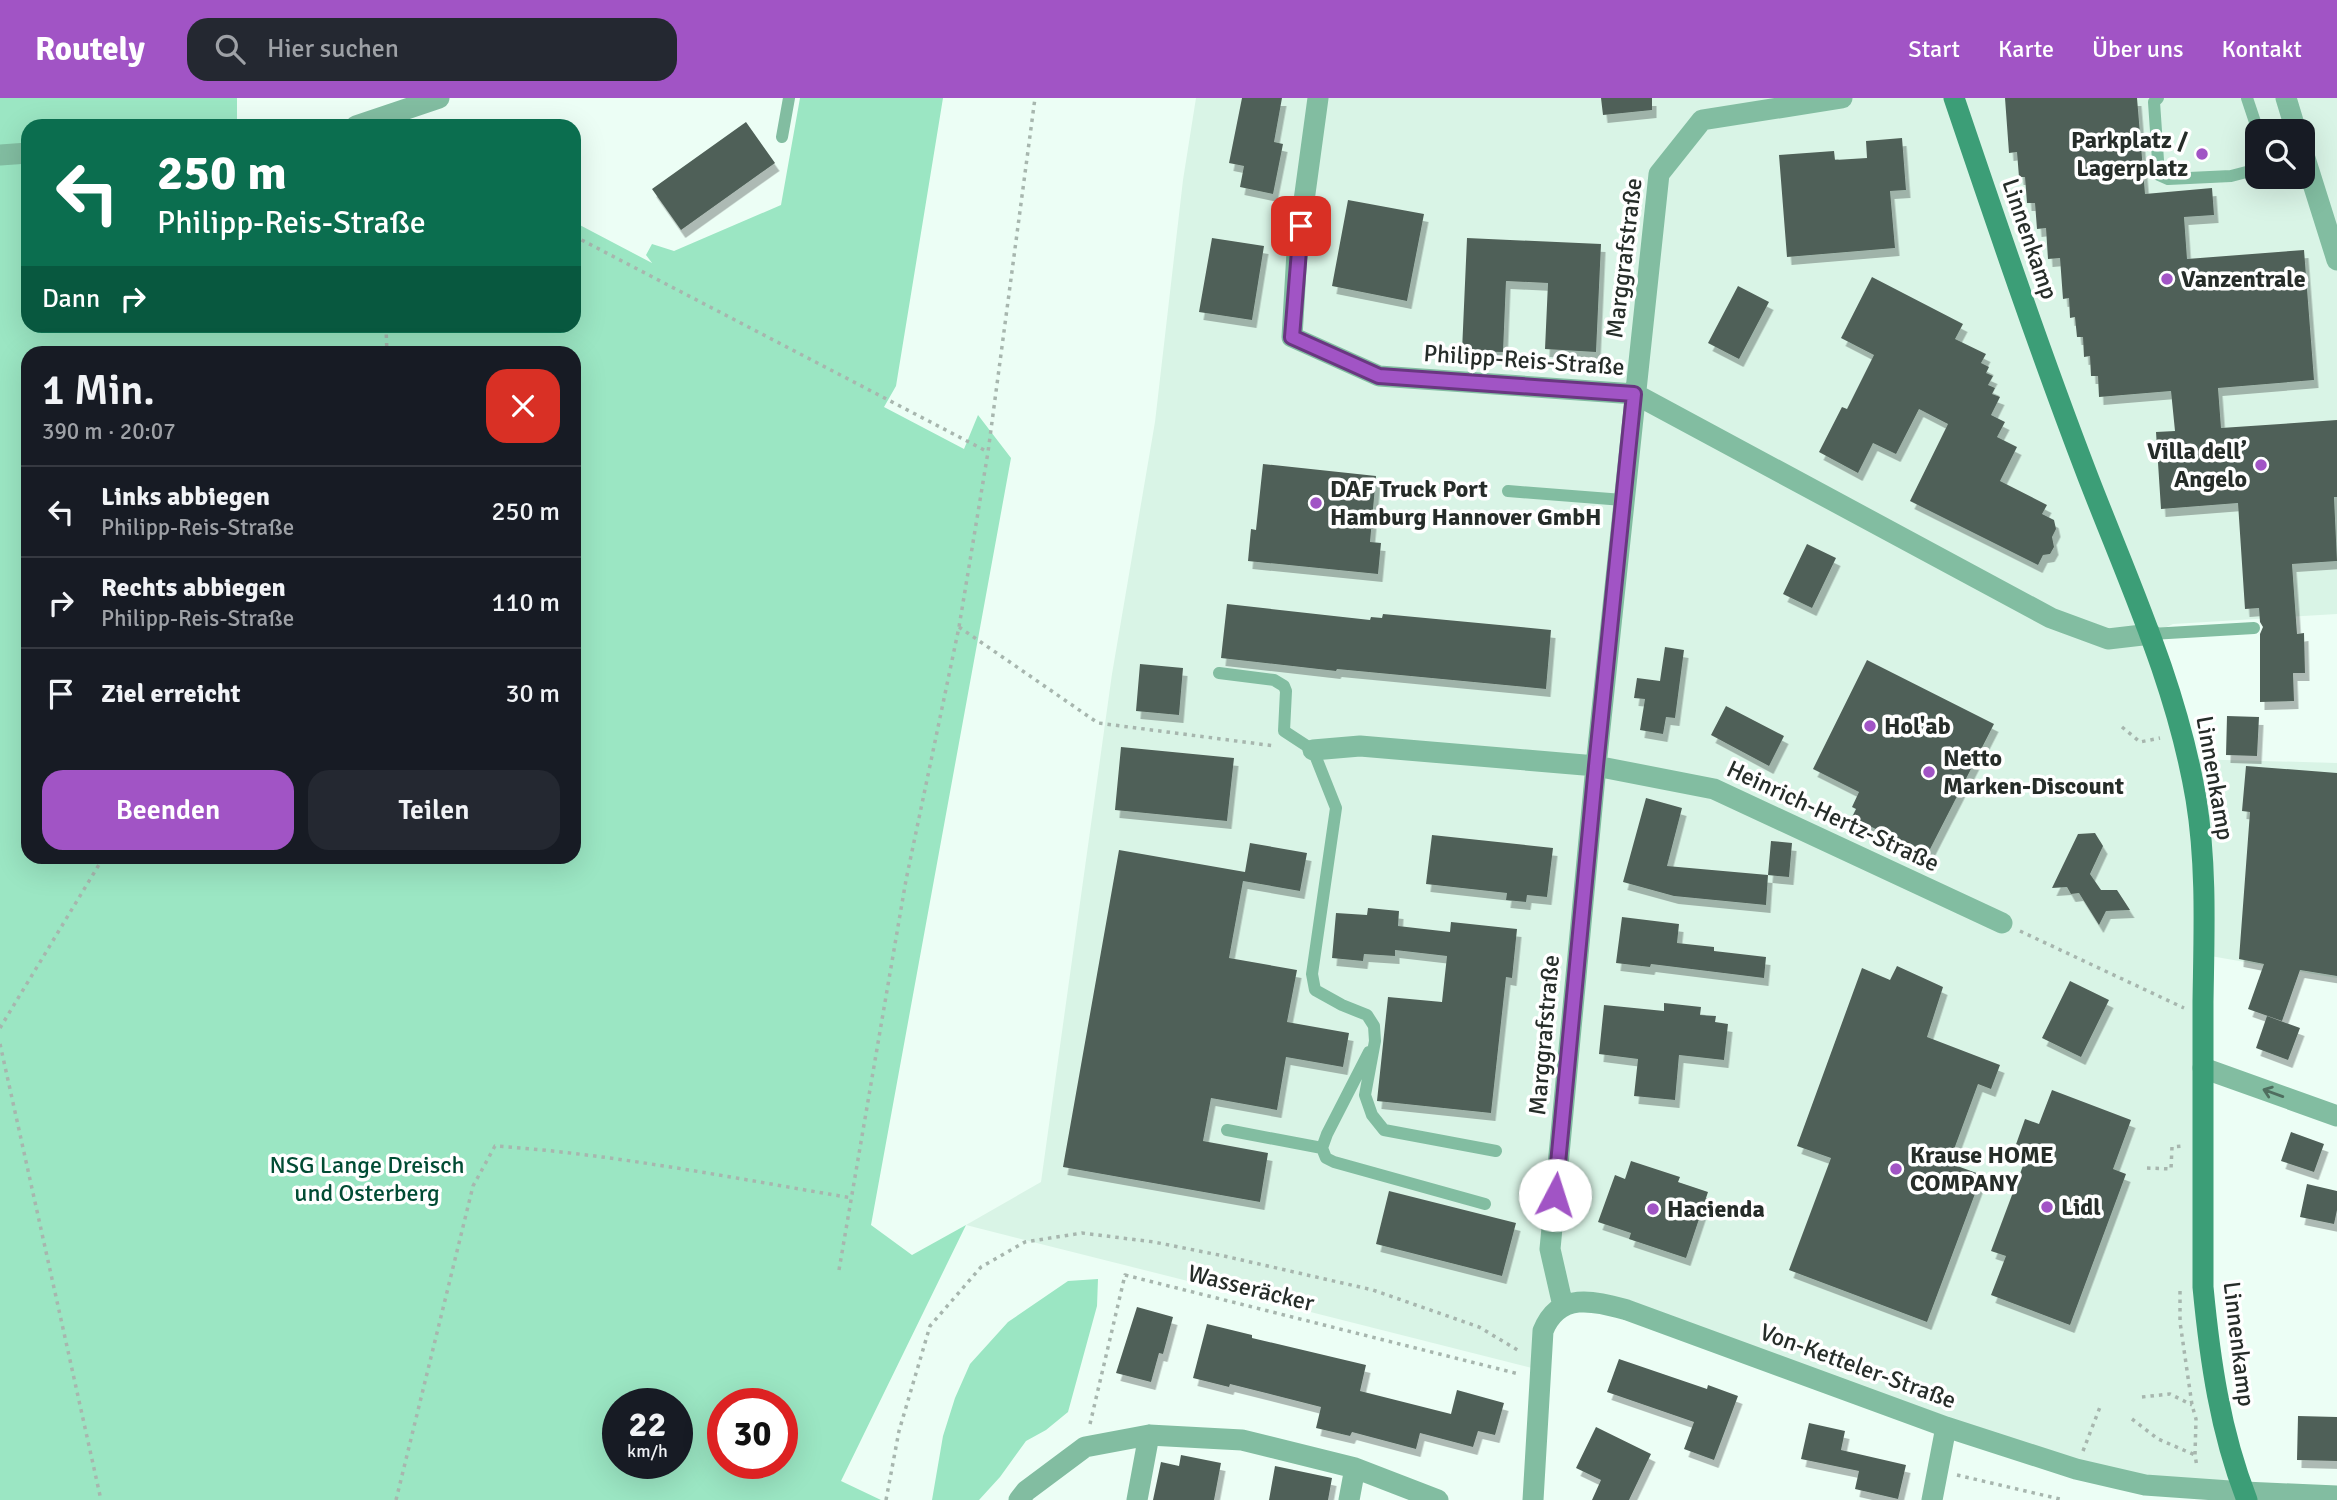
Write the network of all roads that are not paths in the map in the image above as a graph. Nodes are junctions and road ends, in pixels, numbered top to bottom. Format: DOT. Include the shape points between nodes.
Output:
graph roads {
  1 [pos="439,98"];
  2 [pos="789,98"];
  3 [pos="1318,98"];
  4 [pos="1842,98"];
  5 [pos="1954,98"];
  6 [pos="2158,98"];
  7 [pos="2247,98"];
  8 [pos="2286,98"];
  9 [pos="377,119"];
  10 [pos="2254,119"];
  11 [pos="2292,119"];
  12 [pos="782,137"];
  13 [pos="21,154"];
  14 [pos="0,155"];
  15 [pos="2245,172"];
  16 [pos="2314,189"];
  17 [pos="2337,260"];
  18 [pos="1634,394"];
  19 [pos="1508,491"];
  20 [pos="1623,500"];
  21 [pos="2254,628"];
  22 [pos="2151,634"];
  23 [pos="1219,673"];
  24 [pos="1313,750"];
  25 [pos="1596,766"];
  26 [pos="2002,923"];
  27 [pos="1375,1041"];
  28 [pos="2203,1068"];
  29 [pos="2337,1116"];
  30 [pos="1227,1130"];
  31 [pos="1322,1149"];
  32 [pos="1496,1151"];
  33 [pos="1485,1204"];
  34 [pos="1563,1306"];
  35 [pos="1946,1427"];
  36 [pos="1149,1435"];
  37 [pos="1355,1468"];
  38 [pos="2246,1496"];
  39 [pos="2337,1496"];
  40 [pos="1019,1500"];
  41 [pos="1137,1500"];
  42 [pos="1349,1500"];
  43 [pos="1438,1500"];
  44 [pos="1533,1500"];
  45 [pos="1932,1500"];
  1 -- 9 [label="street"];
  2 -- 12 [label="lane"];
  3 -- 18 [label="street, Philipp-Reis-Straße" via="1297,252 1292,337 1379,376"];
  4 -- 18 [label="street, Marggrafstraße" via="1702,120 1659,174"];
  5 -- 22 [label="main road, Linnenkamp" via="2041,349"];
  6 -- 15 [label="lane" via="2154,102 2159,175 2168,179"];
  7 -- 10 [label="lane"];
  8 -- 11 [label="street"];
  13 -- 14 [label="street"];
  16 -- 17 [label="street"];
  18 -- 20 [label="street, Marggrafstraße"];
  18 -- 22 [label="street, Philipp-Reis-Straße" via="2051,618 2108,639"];
  19 -- 20 [label="lane"];
  20 -- 25 [label="street, Marggrafstraße"];
  21 -- 22 [label="lane"];
  22 -- 28 [label="main road, Linnenkamp" via="2180,722 2197,801 2204,873"];
  23 -- 24 [label="lane" via="1282,683 1286,691 1284,731"];
  24 -- 25 [label="street" via="1360,746"];
  24 -- 27 [label="lane" via="1336,808 1312,974 1315,990 1367,1015"];
  25 -- 26 [label="street, Heinrich-Hertz-Straße" via="1714,789"];
  25 -- 34 [label="street, Marggrafstraße" via="1550,1249"];
  27 -- 31 [label="lane"];
  27 -- 32 [label="lane" via="1365,1095 1384,1130"];
  29 -- 28 [label="street, one-way"];
  28 -- 38 [label="main road, Linnenkamp" via="2203,1287 2208,1344 2223,1426"];
  30 -- 31 [label="lane"];
  31 -- 33 [label="lane" via="1334,1162"];
  34 -- 35 [label="street, Von-Ketteler-Straße" via="1590,1302 1627,1310"];
  34 -- 44 [label="street" via="1545,1326"];
  35 -- 38 [label="street, Von-Ketteler-Straße" via="2076,1469 2145,1485"];
  35 -- 45 [label="street"];
  36 -- 37 [label="street" via="1242,1440"];
  36 -- 40 [label="street" via="1085,1447"];
  36 -- 41 [label="street"];
  37 -- 42 [label="street"];
  37 -- 43 [label="street"];
  38 -- 39 [label="street, Von-Ketteler-Straße"];
}
